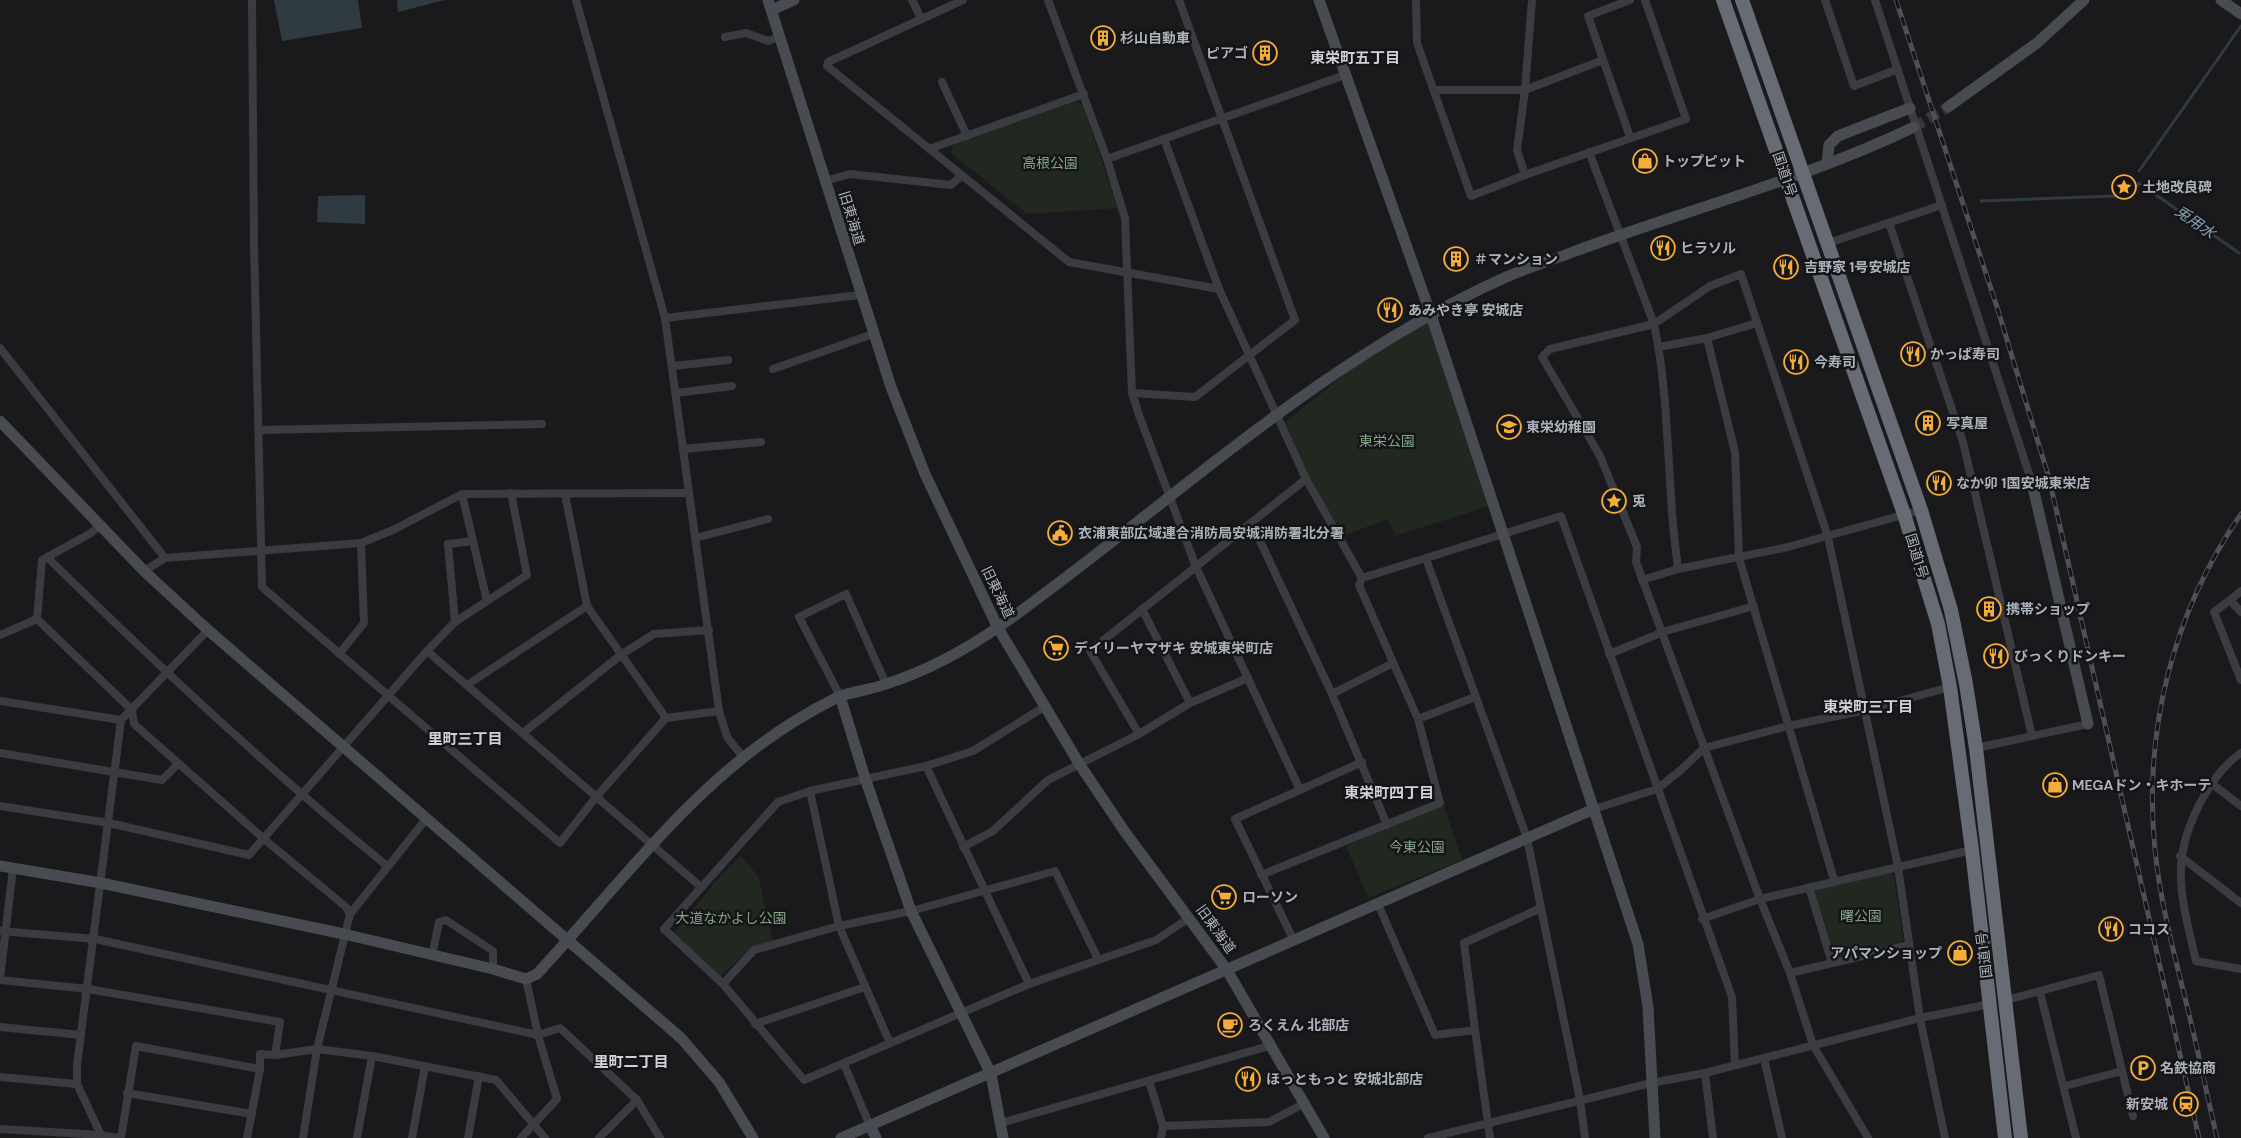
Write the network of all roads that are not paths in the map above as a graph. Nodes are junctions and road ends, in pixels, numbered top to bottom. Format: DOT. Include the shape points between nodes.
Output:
graph roads {
  1 [pos="252,0"];
  2 [pos="576,0"];
  3 [pos="794,0"];
  4 [pos="912,0"];
  5 [pos="963,0"];
  6 [pos="1048,0"];
  7 [pos="1180,0"];
  8 [pos="1319,0"];
  9 [pos="1416,0"];
  10 [pos="1532,0"];
  11 [pos="1630,0"];
  12 [pos="1646,0"];
  13 [pos="1723,0"];
  14 [pos="1742,0"];
  15 [pos="1825,0"];
  16 [pos="1875,0"];
  17 [pos="2084,0"];
  18 [pos="2221,0"];
  19 [pos="770,5"];
  20 [pos="2241,14"];
  21 [pos="921,18"];
  22 [pos="725,37"];
  23 [pos="780,38"];
  24 [pos="1603,60"];
  25 [pos="1898,69"];
  26 [pos="1345,75"];
  27 [pos="942,82"];
  28 [pos="1434,90"];
  29 [pos="1525,90"];
  30 [pos="1084,94"];
  31 [pos="1948,107"];
  32 [pos="1910,108"];
  33 [pos="1223,118"];
  34 [pos="1914,127"];
  35 [pos="967,136"];
  36 [pos="1630,137"];
  37 [pos="1164,139"];
  38 [pos="929,149"];
  39 [pos="1589,152"];
  40 [pos="1107,159"];
  41 [pos="1827,163"];
  42 [pos="1803,172"];
  43 [pos="1525,174"];
  44 [pos="962,175"];
  45 [pos="1786,178"];
  46 [pos="825,181"];
  47 [pos="1942,205"];
  48 [pos="1889,223"];
  49 [pos="1621,234"];
  50 [pos="1828,244"];
  51 [pos="1129,273"];
  52 [pos="1219,289"];
  53 [pos="860,295"];
  54 [pos="1431,315"];
  55 [pos="666,318"];
  56 [pos="1757,323"];
  57 [pos="1654,324"];
  58 [pos="873,334"];
  59 [pos="1707,338"];
  60 [pos="1659,347"];
  61 [pos="0,348"];
  62 [pos="1250,356"];
  63 [pos="728,360"];
  64 [pos="672,366"];
  65 [pos="773,369"];
  66 [pos="732,386"];
  67 [pos="676,392"];
  68 [pos="1132,393"];
  69 [pos="1277,414"];
  70 [pos="0,421"];
  71 [pos="542,424"];
  72 [pos="259,430"];
  73 [pos="761,442"];
  74 [pos="683,449"];
  75 [pos="1306,479"];
  76 [pos="2032,483"];
  77 [pos="511,493"];
  78 [pos="689,493"];
  79 [pos="462,494"];
  80 [pos="565,494"];
  81 [pos="1169,496"];
  82 [pos="1921,510"];
  83 [pos="1904,514"];
  84 [pos="768,519"];
  85 [pos="1252,524"];
  86 [pos="100,526"];
  87 [pos="1502,535"];
  88 [pos="1828,537"];
  89 [pos="696,538"];
  90 [pos="473,541"];
  91 [pos="361,542"];
  92 [pos="260,550"];
  93 [pos="47,557"];
  94 [pos="165,558"];
  95 [pos="1739,558"];
  96 [pos="1426,559"];
  97 [pos="1196,567"];
  98 [pos="1678,569"];
  99 [pos="144,571"];
  100 [pos="1362,578"];
  101 [pos="1642,580"];
  102 [pos="2241,591"];
  103 [pos="2230,600"];
  104 [pos="487,601"];
  105 [pos="587,606"];
  106 [pos="1754,606"];
  107 [pos="1142,609"];
  108 [pos="2241,612"];
  109 [pos="37,620"];
  110 [pos="455,622"];
  111 [pos="998,628"];
  112 [pos="208,630"];
  113 [pos="709,630"];
  114 [pos="1662,634"];
  115 [pos="0,635"];
  116 [pos="426,651"];
  117 [pos="338,654"];
  118 [pos="622,654"];
  119 [pos="1609,654"];
  120 [pos="1393,663"];
  121 [pos="167,675"];
  122 [pos="1248,678"];
  123 [pos="2241,680"];
  124 [pos="886,684"];
  125 [pos="467,685"];
  126 [pos="1950,687"];
  127 [pos="1332,694"];
  128 [pos="388,695"];
  129 [pos="840,696"];
  130 [pos="1475,697"];
  131 [pos="0,701"];
  132 [pos="1190,703"];
  133 [pos="1044,707"];
  134 [pos="132,710"];
  135 [pos="1866,710"];
  136 [pos="719,711"];
  137 [pos="666,718"];
  138 [pos="1418,718"];
  139 [pos="121,720"];
  140 [pos="2088,724"];
  141 [pos="1788,726"];
  142 [pos="523,733"];
  143 [pos="1139,734"];
  144 [pos="2032,736"];
  145 [pos="343,747"];
  146 [pos="1704,748"];
  147 [pos="1976,748"];
  148 [pos="0,753"];
  149 [pos="2241,753"];
  150 [pos="743,757"];
  151 [pos="1362,762"];
  152 [pos="178,764"];
  153 [pos="1080,765"];
  154 [pos="926,766"];
  155 [pos="115,770"];
  156 [pos="865,778"];
  157 [pos="2211,783"];
  158 [pos="1656,789"];
  159 [pos="1300,790"];
  160 [pos="810,791"];
  161 [pos="301,796"];
  162 [pos="596,796"];
  163 [pos="0,806"];
  164 [pos="2241,806"];
  165 [pos="1594,809"];
  166 [pos="426,819"];
  167 [pos="108,823"];
  168 [pos="1387,825"];
  169 [pos="1528,838"];
  170 [pos="264,839"];
  171 [pos="653,846"];
  172 [pos="963,847"];
  173 [pos="1972,850"];
  174 [pos="2180,856"];
  175 [pos="0,866"];
  176 [pos="387,866"];
  177 [pos="13,868"];
  178 [pos="1898,868"];
  179 [pos="1261,875"];
  180 [pos="1834,880"];
  181 [pos="101,883"];
  182 [pos="701,886"];
  183 [pos="1809,887"];
  184 [pos="984,889"];
  185 [pos="1760,899"];
  186 [pos="2241,903"];
  187 [pos="1378,904"];
  188 [pos="1541,908"];
  189 [pos="911,911"];
  190 [pos="350,914"];
  191 [pos="1189,918"];
  192 [pos="1702,919"];
  193 [pos="839,926"];
  194 [pos="3,931"];
  195 [pos="344,934"];
  196 [pos="95,940"];
  197 [pos="569,940"];
  198 [pos="1294,941"];
  199 [pos="1909,945"];
  200 [pos="432,956"];
  201 [pos="1098,959"];
  202 [pos="1832,963"];
  203 [pos="493,969"];
  204 [pos="2241,969"];
  205 [pos="1227,970"];
  206 [pos="1790,973"];
  207 [pos="0,979"];
  208 [pos="526,979"];
  209 [pos="722,984"];
  210 [pos="1029,984"];
  211 [pos="865,987"];
  212 [pos="88,989"];
  213 [pos="330,989"];
  214 [pos="2040,992"];
  215 [pos="1997,1002"];
  216 [pos="961,1012"];
  217 [pos="1920,1018"];
  218 [pos="755,1024"];
  219 [pos="0,1027"];
  220 [pos="1475,1030"];
  221 [pos="82,1035"];
  222 [pos="538,1036"];
  223 [pos="890,1043"];
  224 [pos="1813,1044"];
  225 [pos="1272,1046"];
  226 [pos="317,1049"];
  227 [pos="274,1055"];
  228 [pos="372,1056"];
  229 [pos="1764,1058"];
  230 [pos="844,1064"];
  231 [pos="1735,1065"];
  232 [pos="425,1066"];
  233 [pos="260,1069"];
  234 [pos="2122,1071"];
  235 [pos="1705,1073"];
  236 [pos="991,1074"];
  237 [pos="479,1076"];
  238 [pos="0,1077"];
  239 [pos="1148,1081"];
  240 [pos="1651,1083"];
  241 [pos="77,1084"];
  242 [pos="2065,1086"];
  243 [pos="127,1093"];
  244 [pos="637,1100"];
  245 [pos="1580,1100"];
  246 [pos="1304,1103"];
  247 [pos="252,1114"];
  248 [pos="2133,1116"];
  249 [pos="1001,1123"];
  250 [pos="1486,1123"];
  251 [pos="534,1125"];
  252 [pos="870,1126"];
  253 [pos="1163,1126"];
  254 [pos="0,1129"];
  255 [pos="101,1135"];
  256 [pos="119,1138"];
  257 [pos="247,1138"];
  258 [pos="303,1138"];
  259 [pos="357,1138"];
  260 [pos="412,1138"];
  261 [pos="468,1138"];
  262 [pos="521,1138"];
  263 [pos="545,1138"];
  264 [pos="598,1138"];
  265 [pos="660,1138"];
  266 [pos="753,1138"];
  267 [pos="841,1138"];
  268 [pos="876,1138"];
  269 [pos="1003,1138"];
  270 [pos="1161,1138"];
  271 [pos="1324,1138"];
  272 [pos="1428,1138"];
  273 [pos="1490,1138"];
  274 [pos="1585,1138"];
  275 [pos="1654,1138"];
  276 [pos="1713,1138"];
  277 [pos="1782,1138"];
  278 [pos="1868,1138"];
  279 [pos="1945,1138"];
  280 [pos="2004,1138"];
  281 [pos="2021,1138"];
  282 [pos="2076,1138"];
  1 -- 72 [label="street"];
  2 -- 55 [label="street"];
  3 -- 19 [label="street"];
  4 -- 21 [label="street"];
  5 -- 21 [label="street"];
  6 -- 30 [label="street"];
  7 -- 33 [label="street"];
  8 -- 26 [label="street"];
  9 -- 28 [label="street" via="1417,43"];
  10 -- 29 [label="street"];
  11 -- 24 [label="street" via="1588,16"];
  12 -- 36 [label="street" via="1686,119"];
  13 -- 45 [label="highway, 国道1号"];
  14 -- 42 [label="highway, 国道1号"];
  15 -- 25 [label="street" via="1854,86"];
  16 -- 25 [label="street"];
  17 -- 31 [label="street" via="2037,43"];
  18 -- 20 [label="street"];
  19 -- 23 [label="street, 旧東海道"];
  21 -- 38 [label="street" via="828,62 827,66"];
  22 -- 23 [label="street" via="746,33 768,41"];
  23 -- 46 [label="street, 旧東海道"];
  24 -- 29 [label="street"];
  24 -- 36 [label="street"];
  25 -- 32 [label="street"];
  26 -- 33 [label="street"];
  26 -- 54 [label="street"];
  27 -- 35 [label="street"];
  28 -- 29 [label="street"];
  28 -- 43 [label="street" via="1471,196"];
  29 -- 43 [label="street" via="1517,150"];
  30 -- 35 [label="street"];
  30 -- 40 [label="street"];
  32 -- 41 [label="street" via="1838,136 1829,146"];
  32 -- 47 [label="street"];
  33 -- 37 [label="street"];
  33 -- 62 [label="street" via="1295,320"];
  34 -- 41 [label="street"];
  35 -- 38 [label="street"];
  36 -- 39 [label="street"];
  37 -- 40 [label="street"];
  37 -- 52 [label="street"];
  38 -- 44 [label="street"];
  39 -- 43 [label="street"];
  39 -- 49 [label="street"];
  40 -- 51 [label="street" via="1125,218"];
  41 -- 42 [label="street"];
  42 -- 45 [label="street"];
  42 -- 50 [label="highway, 国道1号"];
  44 -- 46 [label="street" via="951,185 850,174"];
  44 -- 51 [label="street" via="1069,262"];
  45 -- 49 [label="street"];
  45 -- 83 [label="highway, 国道1号"];
  46 -- 53 [label="street, 旧東海道"];
  47 -- 48 [label="street"];
  47 -- 76 [label="street"];
  48 -- 50 [label="street"];
  48 -- 144 [label="street" via="1962,442"];
  49 -- 54 [label="street" via="1504,278"];
  49 -- 57 [label="street"];
  50 -- 82 [label="highway, 国道1号"];
  51 -- 52 [label="street"];
  51 -- 68 [label="street"];
  52 -- 62 [label="street"];
  53 -- 55 [label="street"];
  53 -- 58 [label="street, 旧東海道"];
  54 -- 69 [label="street"];
  54 -- 87 [label="street"];
  55 -- 64 [label="street"];
  56 -- 57 [label="street" via="1741,274 1710,286"];
  56 -- 59 [label="street"];
  56 -- 88 [label="street"];
  57 -- 60 [label="street"];
  57 -- 101 [label="street" via="1550,348 1542,357 1600,456 1637,547 1636,562"];
  58 -- 65 [label="street"];
  58 -- 111 [label="street, 旧東海道" via="925,474"];
  59 -- 60 [label="street"];
  59 -- 95 [label="street" via="1735,452"];
  60 -- 98 [label="street"];
  61 -- 94 [label="street"];
  62 -- 68 [label="street" via="1195,397"];
  62 -- 69 [label="street"];
  63 -- 64 [label="street"];
  64 -- 67 [label="street"];
  66 -- 67 [label="street"];
  67 -- 74 [label="street"];
  68 -- 81 [label="street"];
  69 -- 75 [label="street"];
  69 -- 81 [label="street"];
  70 -- 86 [label="street"];
  71 -- 72 [label="street"];
  72 -- 92 [label="street"];
  73 -- 74 [label="street"];
  74 -- 78 [label="street"];
  75 -- 85 [label="street"];
  75 -- 100 [label="street"];
  76 -- 140 [label="street"];
  77 -- 79 [label="street"];
  77 -- 80 [label="street"];
  77 -- 104 [label="street" via="527,576"];
  78 -- 80 [label="street"];
  78 -- 89 [label="street"];
  79 -- 90 [label="street"];
  79 -- 91 [label="street" via="393,530"];
  80 -- 105 [label="street"];
  81 -- 97 [label="street"];
  81 -- 111 [label="street" via="1095,557"];
  82 -- 83 [label="street"];
  82 -- 147 [label="highway, 国道1号" via="1960,646"];
  83 -- 88 [label="street"];
  83 -- 126 [label="highway, 国道1号" via="1938,624"];
  84 -- 89 [label="street"];
  85 -- 97 [label="street"];
  85 -- 127 [label="street"];
  86 -- 93 [label="street"];
  86 -- 99 [label="street"];
  87 -- 96 [label="street"];
  87 -- 119 [label="street" via="1561,516"];
  87 -- 165 [label="street"];
  88 -- 95 [label="street"];
  88 -- 135 [label="street"];
  89 -- 113 [label="street"];
  90 -- 104 [label="street"];
  90 -- 110 [label="street" via="448,544"];
  91 -- 92 [label="street"];
  91 -- 117 [label="street" via="364,623"];
  92 -- 94 [label="street"];
  92 -- 117 [label="street" via="262,587"];
  93 -- 109 [label="street" via="42,560"];
  93 -- 121 [label="street"];
  94 -- 99 [label="street"];
  95 -- 98 [label="street"];
  95 -- 106 [label="street"];
  96 -- 100 [label="street"];
  96 -- 130 [label="street"];
  97 -- 107 [label="street"];
  97 -- 122 [label="street"];
  98 -- 101 [label="street"];
  99 -- 112 [label="street"];
  100 -- 120 [label="street" via="1359,585"];
  101 -- 114 [label="street"];
  102 -- 103 [label="street"];
  103 -- 108 [label="street"];
  103 -- 123 [label="street" via="2214,612"];
  104 -- 110 [label="street"];
  105 -- 118 [label="street"];
  105 -- 125 [label="street"];
  106 -- 114 [label="street"];
  106 -- 141 [label="street"];
  107 -- 132 [label="street"];
  107 -- 143 [label="street" via="1090,651"];
  109 -- 115 [label="street"];
  109 -- 134 [label="street"];
  110 -- 116 [label="street"];
  111 -- 124 [label="street" via="942,661"];
  111 -- 133 [label="street, 旧東海道"];
  112 -- 121 [label="street"];
  112 -- 145 [label="street"];
  113 -- 118 [label="street" via="654,634"];
  113 -- 136 [label="street"];
  114 -- 119 [label="street"];
  114 -- 146 [label="street"];
  116 -- 125 [label="street"];
  116 -- 128 [label="street"];
  117 -- 128 [label="street"];
  118 -- 137 [label="street"];
  118 -- 142 [label="street"];
  119 -- 158 [label="street"];
  120 -- 127 [label="street"];
  120 -- 138 [label="street"];
  121 -- 134 [label="street"];
  121 -- 161 [label="street"];
  122 -- 132 [label="street"];
  122 -- 159 [label="street"];
  124 -- 129 [label="street"];
  124 -- 129 [label="street" via="846,594 799,617"];
  125 -- 142 [label="street"];
  126 -- 135 [label="street"];
  126 -- 173 [label="highway, 国道1号"];
  127 -- 151 [label="street"];
  128 -- 145 [label="street"];
  128 -- 162 [label="street" via="560,843"];
  129 -- 150 [label="street" via="798,719"];
  129 -- 156 [label="street"];
  130 -- 138 [label="street"];
  130 -- 169 [label="street"];
  131 -- 139 [label="street"];
  132 -- 143 [label="street"];
  133 -- 153 [label="street, 旧東海道"];
  133 -- 154 [label="street" via="973,751"];
  134 -- 139 [label="street"];
  134 -- 152 [label="street" via="134,724"];
  135 -- 141 [label="street"];
  135 -- 178 [label="street"];
  136 -- 137 [label="street"];
  136 -- 150 [label="street" via="727,737"];
  137 -- 162 [label="street"];
  138 -- 168 [label="street" via="1440,803"];
  139 -- 155 [label="street"];
  140 -- 144 [label="street"];
  141 -- 146 [label="street"];
  141 -- 180 [label="street"];
  142 -- 162 [label="street"];
  143 -- 153 [label="street"];
  144 -- 147 [label="street"];
  145 -- 161 [label="street"];
  145 -- 166 [label="street"];
  146 -- 158 [label="street"];
  146 -- 185 [label="street"];
  147 -- 215 [label="highway, 国道1号"];
  148 -- 155 [label="street"];
  149 -- 157 [label="street"];
  150 -- 171 [label="street"];
  151 -- 159 [label="street"];
  151 -- 168 [label="street"];
  152 -- 155 [label="street" via="162,780"];
  152 -- 170 [label="street"];
  153 -- 172 [label="street" via="1048,780 993,832"];
  153 -- 191 [label="street, 旧東海道"];
  154 -- 156 [label="street"];
  154 -- 172 [label="street"];
  155 -- 167 [label="street"];
  156 -- 160 [label="street"];
  156 -- 189 [label="street"];
  157 -- 164 [label="street"];
  157 -- 174 [label="street" via="2190,820"];
  158 -- 165 [label="street"];
  158 -- 192 [label="street"];
  159 -- 179 [label="street" via="1236,819"];
  160 -- 182 [label="street" via="778,802"];
  160 -- 193 [label="street"];
  161 -- 170 [label="street"];
  161 -- 176 [label="street"];
  162 -- 171 [label="street"];
  163 -- 167 [label="street"];
  165 -- 169 [label="street"];
  165 -- 240 [label="street" via="1638,944 1648,1008"];
  166 -- 176 [label="street"];
  166 -- 197 [label="street"];
  167 -- 170 [label="street" via="249,855"];
  167 -- 181 [label="street"];
  168 -- 179 [label="street"];
  169 -- 187 [label="street"];
  169 -- 188 [label="street"];
  170 -- 190 [label="street" via="346,906"];
  171 -- 182 [label="street"];
  171 -- 197 [label="street"];
  172 -- 184 [label="street"];
  173 -- 178 [label="street"];
  173 -- 215 [label="highway, 国道1号"];
  174 -- 186 [label="street"];
  174 -- 204 [label="street" via="2184,910 2196,962"];
  175 -- 177 [label="street"];
  176 -- 190 [label="street"];
  177 -- 181 [label="street"];
  177 -- 194 [label="street"];
  178 -- 180 [label="street"];
  178 -- 199 [label="street"];
  179 -- 198 [label="street"];
  180 -- 183 [label="street"];
  181 -- 195 [label="street"];
  181 -- 196 [label="street"];
  182 -- 209 [label="street" via="664,929"];
  183 -- 185 [label="street"];
  183 -- 202 [label="street"];
  184 -- 189 [label="street"];
  184 -- 201 [label="street" via="1055,871"];
  184 -- 210 [label="street"];
  185 -- 192 [label="street"];
  185 -- 206 [label="street"];
  187 -- 198 [label="street"];
  187 -- 220 [label="street" via="1432,1031 1436,1035"];
  188 -- 220 [label="street" via="1464,943"];
  188 -- 245 [label="street"];
  189 -- 193 [label="street"];
  189 -- 216 [label="street"];
  190 -- 195 [label="street"];
  191 -- 201 [label="street" via="1156,940"];
  191 -- 205 [label="street, 旧東海道"];
  192 -- 231 [label="street" via="1732,997"];
  193 -- 209 [label="street" via="754,950"];
  193 -- 211 [label="street"];
  194 -- 196 [label="street"];
  194 -- 207 [label="street"];
  195 -- 200 [label="street"];
  195 -- 213 [label="street"];
  196 -- 212 [label="street"];
  196 -- 213 [label="street"];
  197 -- 208 [label="street" via="537,974"];
  197 -- 266 [label="street" via="681,1038 719,1082"];
  198 -- 205 [label="street"];
  199 -- 202 [label="street"];
  199 -- 217 [label="street"];
  200 -- 203 [label="street"];
  200 -- 203 [label="street" via="439,922 446,920 493,951"];
  201 -- 210 [label="street"];
  202 -- 206 [label="street"];
  203 -- 208 [label="street"];
  205 -- 225 [label="street, 旧東海道"];
  205 -- 236 [label="street"];
  206 -- 224 [label="street"];
  207 -- 212 [label="street"];
  208 -- 222 [label="street"];
  209 -- 218 [label="street"];
  210 -- 216 [label="street"];
  211 -- 218 [label="street"];
  211 -- 223 [label="street"];
  212 -- 221 [label="street"];
  212 -- 227 [label="street" via="280,1022"];
  213 -- 222 [label="street"];
  213 -- 226 [label="street"];
  214 -- 215 [label="street"];
  214 -- 234 [label="street" via="2099,975"];
  214 -- 242 [label="street"];
  215 -- 217 [label="street"];
  215 -- 280 [label="highway, 国道1号"];
  215 -- 281 [label="highway, 国道1号"];
  216 -- 223 [label="street"];
  216 -- 236 [label="street"];
  217 -- 224 [label="street"];
  217 -- 279 [label="street"];
  218 -- 230 [label="street" via="804,1080"];
  219 -- 221 [label="street"];
  220 -- 250 [label="street"];
  221 -- 241 [label="street"];
  222 -- 244 [label="street" via="560,1028"];
  222 -- 251 [label="street" via="557,1099"];
  223 -- 230 [label="street"];
  224 -- 229 [label="street"];
  224 -- 278 [label="street"];
  225 -- 239 [label="street"];
  225 -- 246 [label="street, 旧東海道"];
  226 -- 227 [label="street"];
  226 -- 228 [label="street"];
  226 -- 258 [label="street"];
  227 -- 233 [label="street" via="260,1054"];
  228 -- 232 [label="street"];
  228 -- 259 [label="street"];
  229 -- 231 [label="street"];
  229 -- 277 [label="street"];
  230 -- 252 [label="street"];
  231 -- 235 [label="street"];
  232 -- 237 [label="street"];
  232 -- 260 [label="street"];
  233 -- 243 [label="street" via="136,1046"];
  233 -- 247 [label="street"];
  234 -- 242 [label="street"];
  234 -- 248 [label="street"];
  235 -- 240 [label="street"];
  235 -- 276 [label="street"];
  236 -- 249 [label="street"];
  236 -- 252 [label="street"];
  237 -- 251 [label="street" via="496,1080"];
  237 -- 261 [label="street"];
  238 -- 241 [label="street"];
  239 -- 249 [label="street"];
  239 -- 253 [label="street"];
  240 -- 245 [label="street"];
  240 -- 275 [label="street"];
  241 -- 255 [label="street"];
  242 -- 282 [label="street"];
  243 -- 247 [label="street"];
  243 -- 256 [label="street"];
  244 -- 264 [label="street"];
  244 -- 265 [label="street"];
  245 -- 250 [label="street"];
  245 -- 274 [label="street"];
  246 -- 253 [label="street" via="1269,1122"];
  246 -- 271 [label="street, 旧東海道"];
  247 -- 257 [label="street"];
  249 -- 269 [label="street"];
  250 -- 272 [label="street"];
  250 -- 273 [label="street"];
  251 -- 262 [label="street"];
  251 -- 263 [label="street"];
  252 -- 267 [label="street"];
  252 -- 268 [label="street"];
  253 -- 270 [label="street"];
  254 -- 255 [label="street"];
  255 -- 256 [label="street"];
}
